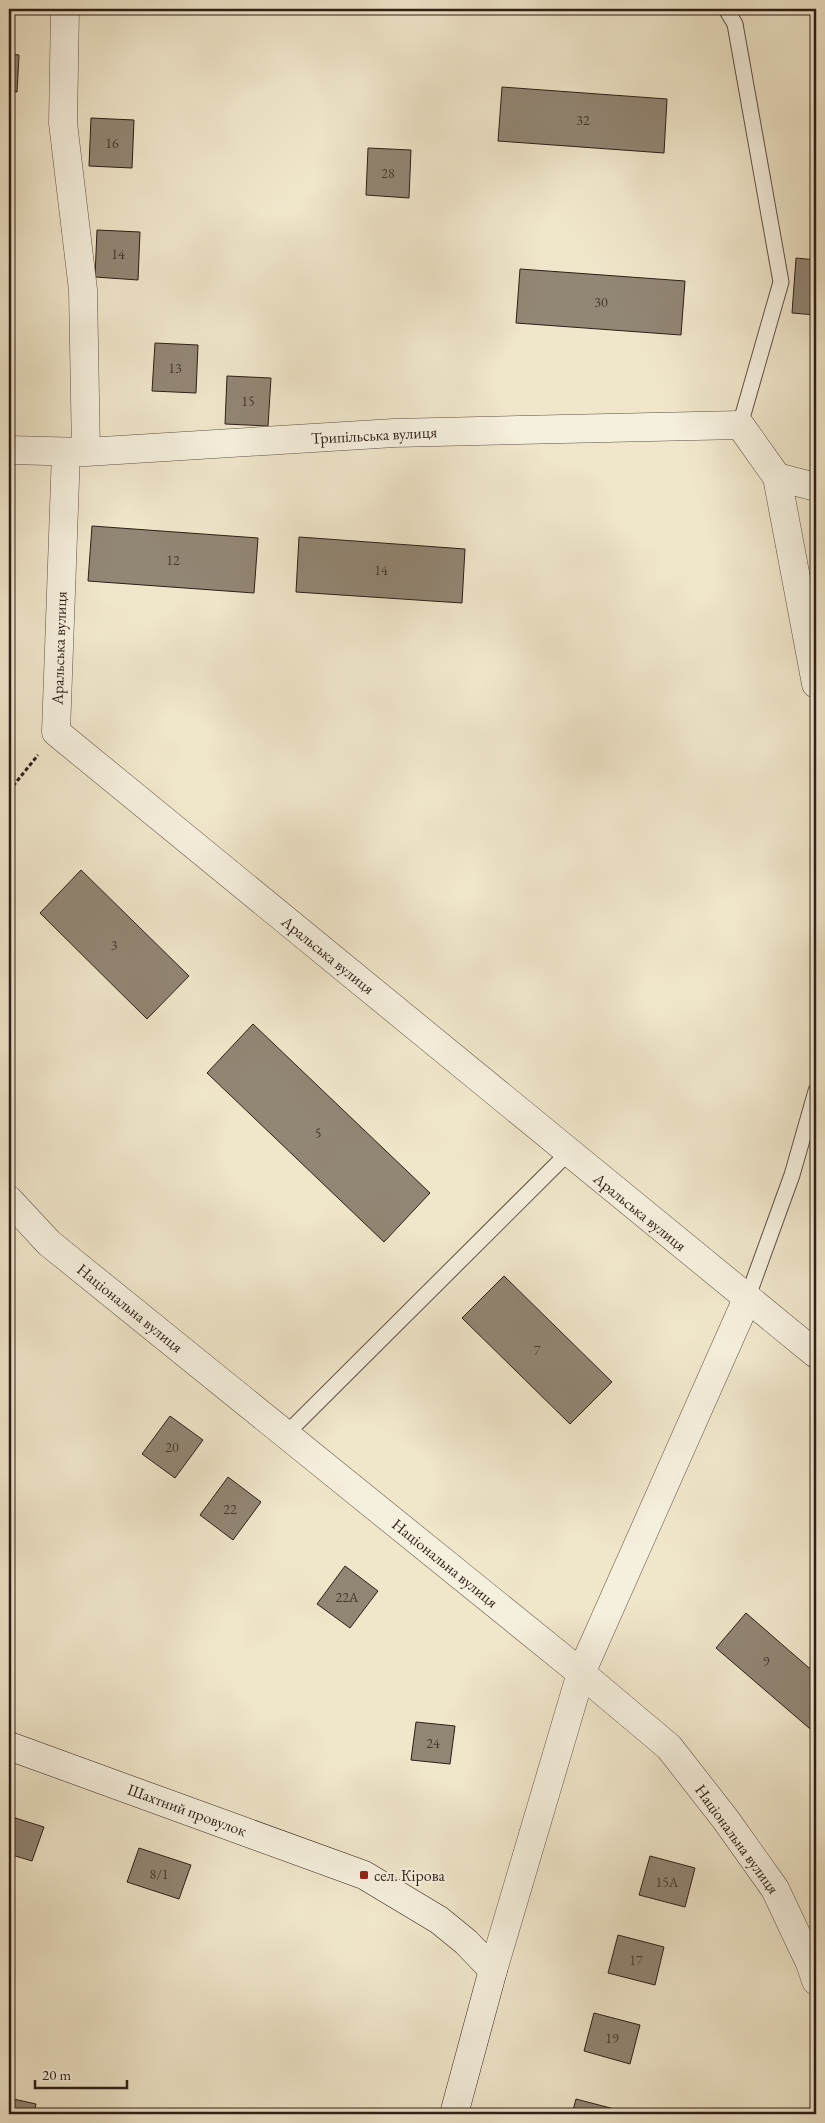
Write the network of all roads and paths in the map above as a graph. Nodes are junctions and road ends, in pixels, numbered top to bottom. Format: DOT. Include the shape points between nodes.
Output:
graph roads {
  1 [pos="65,9"];
  2 [pos="726,9"];
  3 [pos="740,425"];
  4 [pos="9,450"];
  5 [pos="76,452"];
  6 [pos="777,477"];
  7 [pos="816,487"];
  8 [pos="816,684"];
  9 [pos="56,732"];
  10 [pos="9,791"];
  11 [pos="816,1091"];
  12 [pos="568,1153"];
  13 [pos="9,1200"];
  14 [pos="747,1299"];
  15 [pos="816,1354"];
  16 [pos="286,1434"];
  17 [pos="581,1673"];
  18 [pos="9,1746"];
  19 [pos="493,1970"];
  20 [pos="816,1981"];
  21 [pos="454,2114"];
  1 -- 5 [label="street, Аральська вулиця" via="63,123 83,290"];
  2 -- 3 [label="lane" via="736,24 780,282"];
  3 -- 5 [label="street, Трипільська вулиця" via="394,433"];
  3 -- 6 [label="street"];
  4 -- 5 [label="street, Трипільська вулиця"];
  5 -- 9 [label="street, Аральська вулиця"];
  6 -- 7 [label="street"];
  6 -- 8 [label="street"];
  9 -- 10 [label="path"];
  9 -- 12 [label="street, Аральська вулиця"];
  11 -- 14 [label="lane" via="792,1175"];
  12 -- 14 [label="street, Аральська вулиця"];
  12 -- 16 [label="lane"];
  13 -- 16 [label="street, Національна вулиця" via="49,1243"];
  14 -- 15 [label="street, Аральська вулиця"];
  14 -- 17 [label="street"];
  16 -- 17 [label="street, Національна вулиця"];
  17 -- 19 [label="street"];
  17 -- 20 [label="street, Національна вулиця" via="669,1747 726,1820 775,1889"];
  18 -- 19 [label="street, Шахтний провулок" via="364,1875 439,1920"];
  19 -- 21 [label="street"];
}
